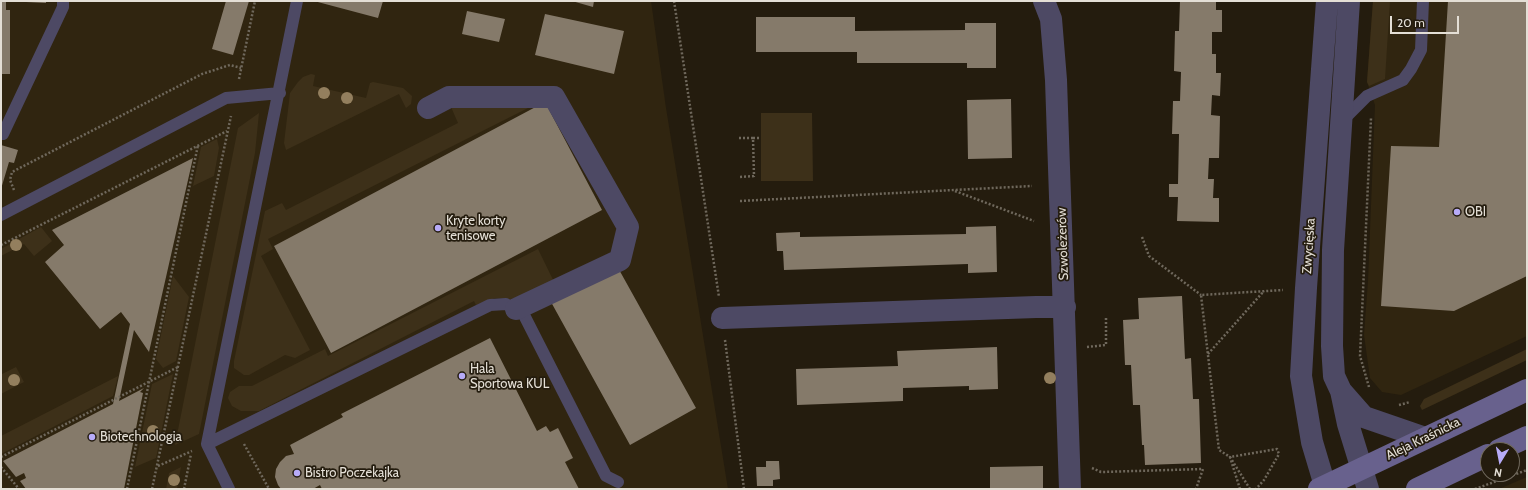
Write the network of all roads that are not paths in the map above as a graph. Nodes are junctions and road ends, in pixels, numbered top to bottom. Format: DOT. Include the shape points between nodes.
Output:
graph roads {
  1 [pos="63,1"];
  2 [pos="297,1"];
  3 [pos="1044,1"];
  4 [pos="1327,1"];
  5 [pos="1349,1"];
  6 [pos="1423,1"];
  7 [pos="280,93"];
  8 [pos="428,108"];
  9 [pos="1341,122"];
  10 [pos="3,134"];
  11 [pos="1,215"];
  12 [pos="1065,308"];
  13 [pos="516,309"];
  14 [pos="722,318"];
  15 [pos="1527,390"];
  16 [pos="1341,391"];
  17 [pos="1527,437"];
  18 [pos="1425,438"];
  19 [pos="1516,442"];
  20 [pos="207,444"];
  21 [pos="1480,459"];
  22 [pos="1361,469"];
  23 [pos="618,482"];
  24 [pos="1323,488"];
  25 [pos="229,489"];
  26 [pos="1070,489"];
  27 [pos="1368,489"];
  28 [pos="1417,489"];
  1 -- 10 [label="lane" via="63,7"];
  2 -- 7 [label="lane"];
  3 -- 12 [label="street, Szwoleżerów" via="1051,19 1056,80"];
  4 -- 24 [label="street, Zwycięska" via="1301,376 1310,436"];
  5 -- 9 [label="street, Zwycięska"];
  6 -- 9 [label="lane" via="1420,50 1411,69 1402,80 1367,96"];
  7 -- 11 [label="lane" via="226,98"];
  7 -- 20 [label="lane"];
  8 -- 13 [label="street" via="449,97 554,97 628,227 620,260"];
  9 -- 16 [label="street, Zwycięska" via="1332,346 1334,376"];
  12 -- 14 [label="street"];
  12 -- 26 [label="street, Szwoleżerów"];
  13 -- 20 [label="lane" via="506,304 490,305"];
  13 -- 23 [label="lane" via="524,315 606,476"];
  15 -- 18 [label="main road, Aleja Kraśnicka"];
  16 -- 18 [label="street, Zwycięska" via="1364,417"];
  16 -- 22 [label="street, Zwycięska"];
  17 -- 19 [label="main road"];
  18 -- 22 [label="main road, Aleja Kraśnicka"];
  20 -- 25 [label="lane"];
  21 -- 28 [label="main road"];
  22 -- 24 [label="main road, Aleja Kraśnicka"];
  22 -- 27 [label="street, Zwycięska"];
}
